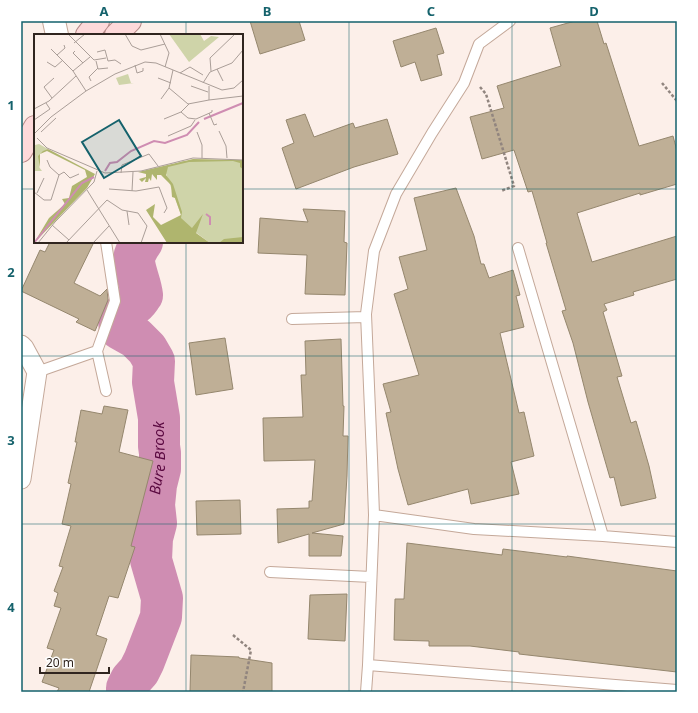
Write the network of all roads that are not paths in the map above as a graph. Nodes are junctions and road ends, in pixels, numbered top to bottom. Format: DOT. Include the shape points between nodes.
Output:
graph roads {
  1 [pos="54,21"];
  2 [pos="98,21"];
  3 [pos="130,21"];
  4 [pos="510,21"];
  5 [pos="57,34"];
  6 [pos="88,34"];
  7 [pos="117,34"];
  8 [pos="34,129"];
  9 [pos="21,151"];
  10 [pos="106,243"];
  11 [pos="518,248"];
  12 [pos="366,317"];
  13 [pos="292,319"];
  14 [pos="21,345"];
  15 [pos="97,351"];
  16 [pos="37,372"];
  17 [pos="106,391"];
  18 [pos="21,479"];
  19 [pos="374,515"];
  20 [pos="603,536"];
  21 [pos="677,542"];
  22 [pos="270,572"];
  23 [pos="371,577"];
  24 [pos="368,666"];
  25 [pos="654,690"];
  26 [pos="677,690"];
  27 [pos="366,692"];
  1 -- 5 [label="street"];
  2 -- 6 [label="main road"];
  3 -- 7 [label="main road"];
  4 -- 12 [label="lane" via="479,44 464,83 396,194 374,251"];
  8 -- 9 [label="main road"];
  10 -- 15 [label="lane" via="116,301"];
  11 -- 20 [label="lane"];
  12 -- 13 [label="lane"];
  12 -- 19 [label="lane"];
  14 -- 16 [label="street"];
  15 -- 16 [label="lane"];
  15 -- 17 [label="lane"];
  16 -- 18 [label="street"];
  19 -- 20 [label="lane" via="474,529"];
  19 -- 23 [label="lane"];
  20 -- 21 [label="lane"];
  22 -- 23 [label="lane"];
  23 -- 24 [label="lane"];
  24 -- 25 [label="lane"];
  24 -- 27 [label="lane"];
  25 -- 26 [label="lane"];
}
